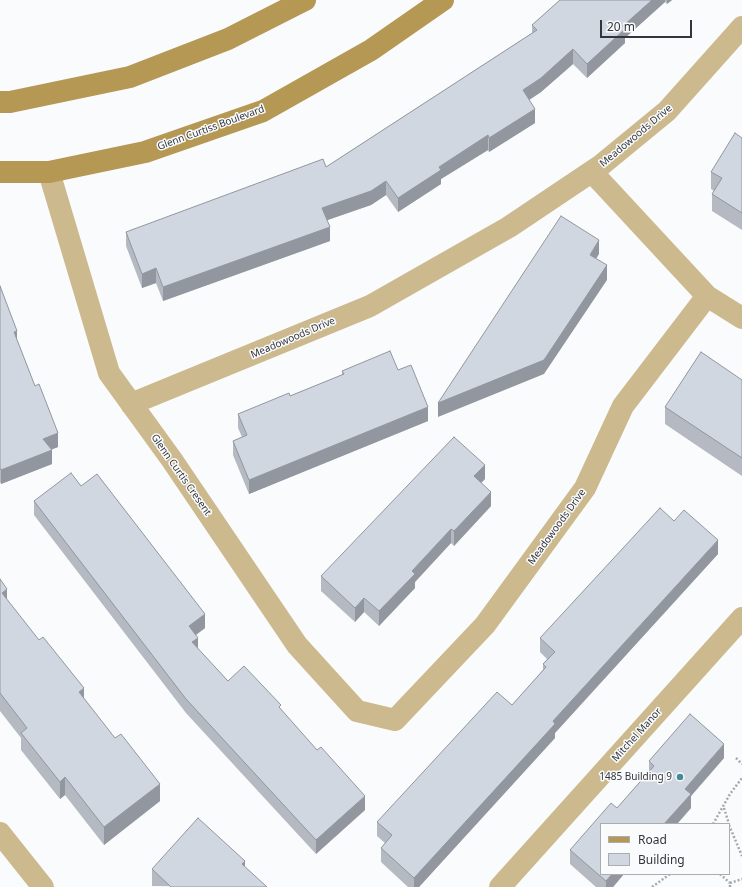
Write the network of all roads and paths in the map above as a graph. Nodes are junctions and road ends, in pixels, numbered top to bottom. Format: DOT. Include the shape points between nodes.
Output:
graph roads {
  1 [pos="304,0"];
  2 [pos="443,0"];
  3 [pos="742,27"];
  4 [pos="0,102"];
  5 [pos="0,172"];
  6 [pos="49,172"];
  7 [pos="592,172"];
  8 [pos="707,296"];
  9 [pos="742,318"];
  10 [pos="131,404"];
  11 [pos="742,618"];
  12 [pos="395,720"];
  13 [pos="736,758"];
  14 [pos="742,764"];
  15 [pos="742,778"];
  16 [pos="723,807"];
  17 [pos="714,823"];
  18 [pos="729,823"];
  19 [pos="730,826"];
  20 [pos="0,832"];
  21 [pos="742,856"];
  22 [pos="669,875"];
  23 [pos="721,875"];
  24 [pos="742,879"];
  25 [pos="730,882"];
  26 [pos="653,886"];
  27 [pos="43,887"];
  28 [pos="500,887"];
  29 [pos="659,887"];
  30 [pos="730,887"];
  1 -- 4 [label="main road" via="228,38 130,77"];
  2 -- 6 [label="main road, Glenn Curtiss Boulevard" via="371,50 263,111 145,152"];
  3 -- 7 [label="street, Meadowoods Drive" via="667,111"];
  5 -- 6 [label="main road, Glenn Curtiss Boulevard"];
  6 -- 10 [label="street, Glenn Curtis Cresent" via="109,374"];
  7 -- 8 [label="street, Meadowoods Drive"];
  7 -- 10 [label="street, Meadowoods Drive" via="509,227 370,306"];
  8 -- 9 [label="street, Meadowoods Drive"];
  8 -- 12 [label="street, Meadowoods Drive" via="623,406 585,488 490,618"];
  10 -- 12 [label="street, Glenn Curtis Cresent" via="297,645 357,712"];
  11 -- 28 [label="street, Mitchel Manor"];
  13 -- 14 [label="path"];
  15 -- 16 [label="path"];
  16 -- 17 [label="path"];
  16 -- 18 [label="path"];
  19 -- 21 [label="path"];
  20 -- 27 [label="street"];
  22 -- 26 [label="path"];
  23 -- 25 [label="path"];
  24 -- 25 [label="path"];
  25 -- 30 [label="path"];
  26 -- 29 [label="path"];
}
